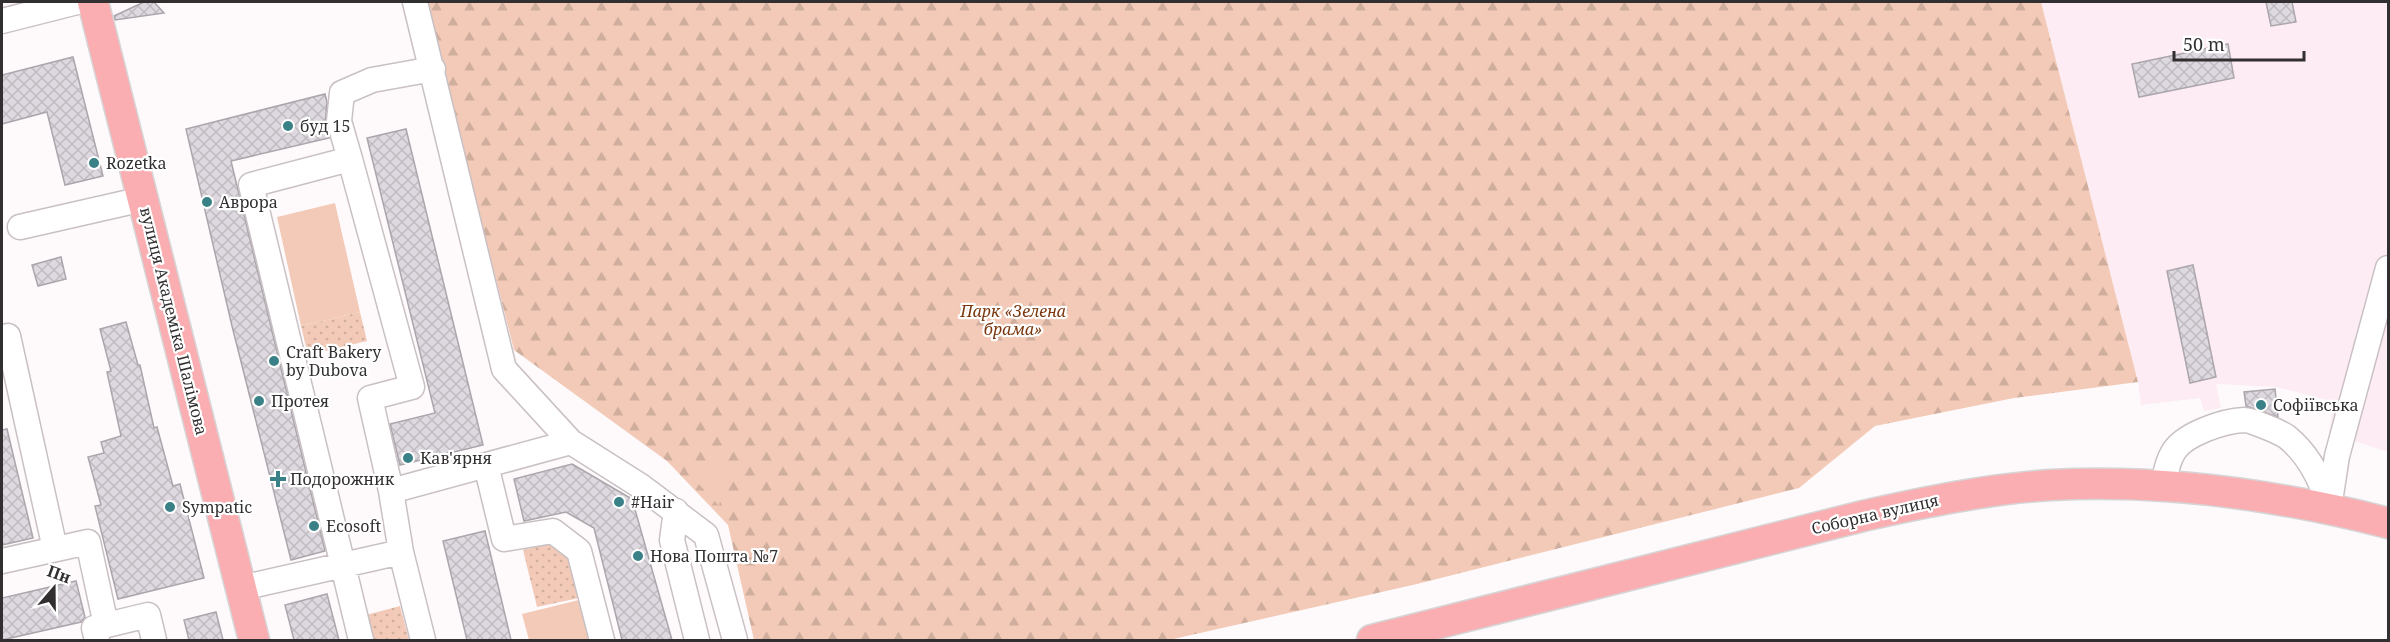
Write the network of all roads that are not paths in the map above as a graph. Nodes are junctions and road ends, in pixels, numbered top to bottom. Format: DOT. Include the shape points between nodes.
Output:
graph roads {
  1 [pos="77,2"];
  2 [pos="93,2"];
  3 [pos="415,2"];
  4 [pos="2,21"];
  5 [pos="433,69"];
  6 [pos="350,159"];
  7 [pos="143,199"];
  8 [pos="20,227"];
  9 [pos="2388,268"];
  10 [pos="8,336"];
  11 [pos="571,442"];
  12 [pos="486,465"];
  13 [pos="2163,487"];
  14 [pos="391,491"];
  15 [pos="2329,508"];
  16 [pos="676,511"];
  17 [pos="2388,523"];
  18 [pos="55,549"];
  19 [pos="401,552"];
  20 [pos="2,561"];
  21 [pos="343,565"];
  22 [pos="241,588"];
  23 [pos="102,633"];
  24 [pos="154,640"];
  25 [pos="254,640"];
  26 [pos="361,640"];
  27 [pos="423,640"];
  28 [pos="602,640"];
  29 [pos="697,640"];
  30 [pos="735,640"];
  31 [pos="1372,640"];
  1 -- 4 [label="street"];
  2 -- 7 [label="main road, вулиця Академіка Шалімова"];
  3 -- 5 [label="street"];
  5 -- 6 [label="street" via="372,81 342,93 339,121"];
  5 -- 11 [label="street" via="504,369"];
  6 -- 14 [label="street" via="412,387 370,398"];
  6 -- 21 [label="street" via="251,185"];
  7 -- 8 [label="street"];
  7 -- 22 [label="main road, вулиця Академіка Шалімова"];
  9 -- 15 [label="street" via="2337,456"];
  10 -- 18 [label="street"];
  11 -- 12 [label="street"];
  11 -- 16 [label="street"];
  12 -- 14 [label="street"];
  12 -- 28 [label="street" via="504,540 553,531 579,551"];
  13 -- 15 [label="main road, Соборна вулиця" via="2209,489"];
  13 -- 15 [label="street" via="2168,461 2182,441 2216,425 2246,420 2285,436 2303,453 2321,479"];
  13 -- 31 [label="main road, Соборна вулиця" via="2051,485 1933,501"];
  14 -- 19 [label="street"];
  15 -- 17 [label="main road, Соборна вулиця"];
  16 -- 29 [label="street" via="672,540"];
  16 -- 30 [label="street" via="706,535"];
  18 -- 20 [label="street"];
  18 -- 23 [label="street" via="88,542"];
  19 -- 21 [label="street"];
  19 -- 27 [label="street"];
  21 -- 22 [label="street"];
  21 -- 26 [label="street"];
  22 -- 25 [label="main road, вулиця Академіка Шалімова"];
  23 -- 24 [label="street" via="148,615"];
}
